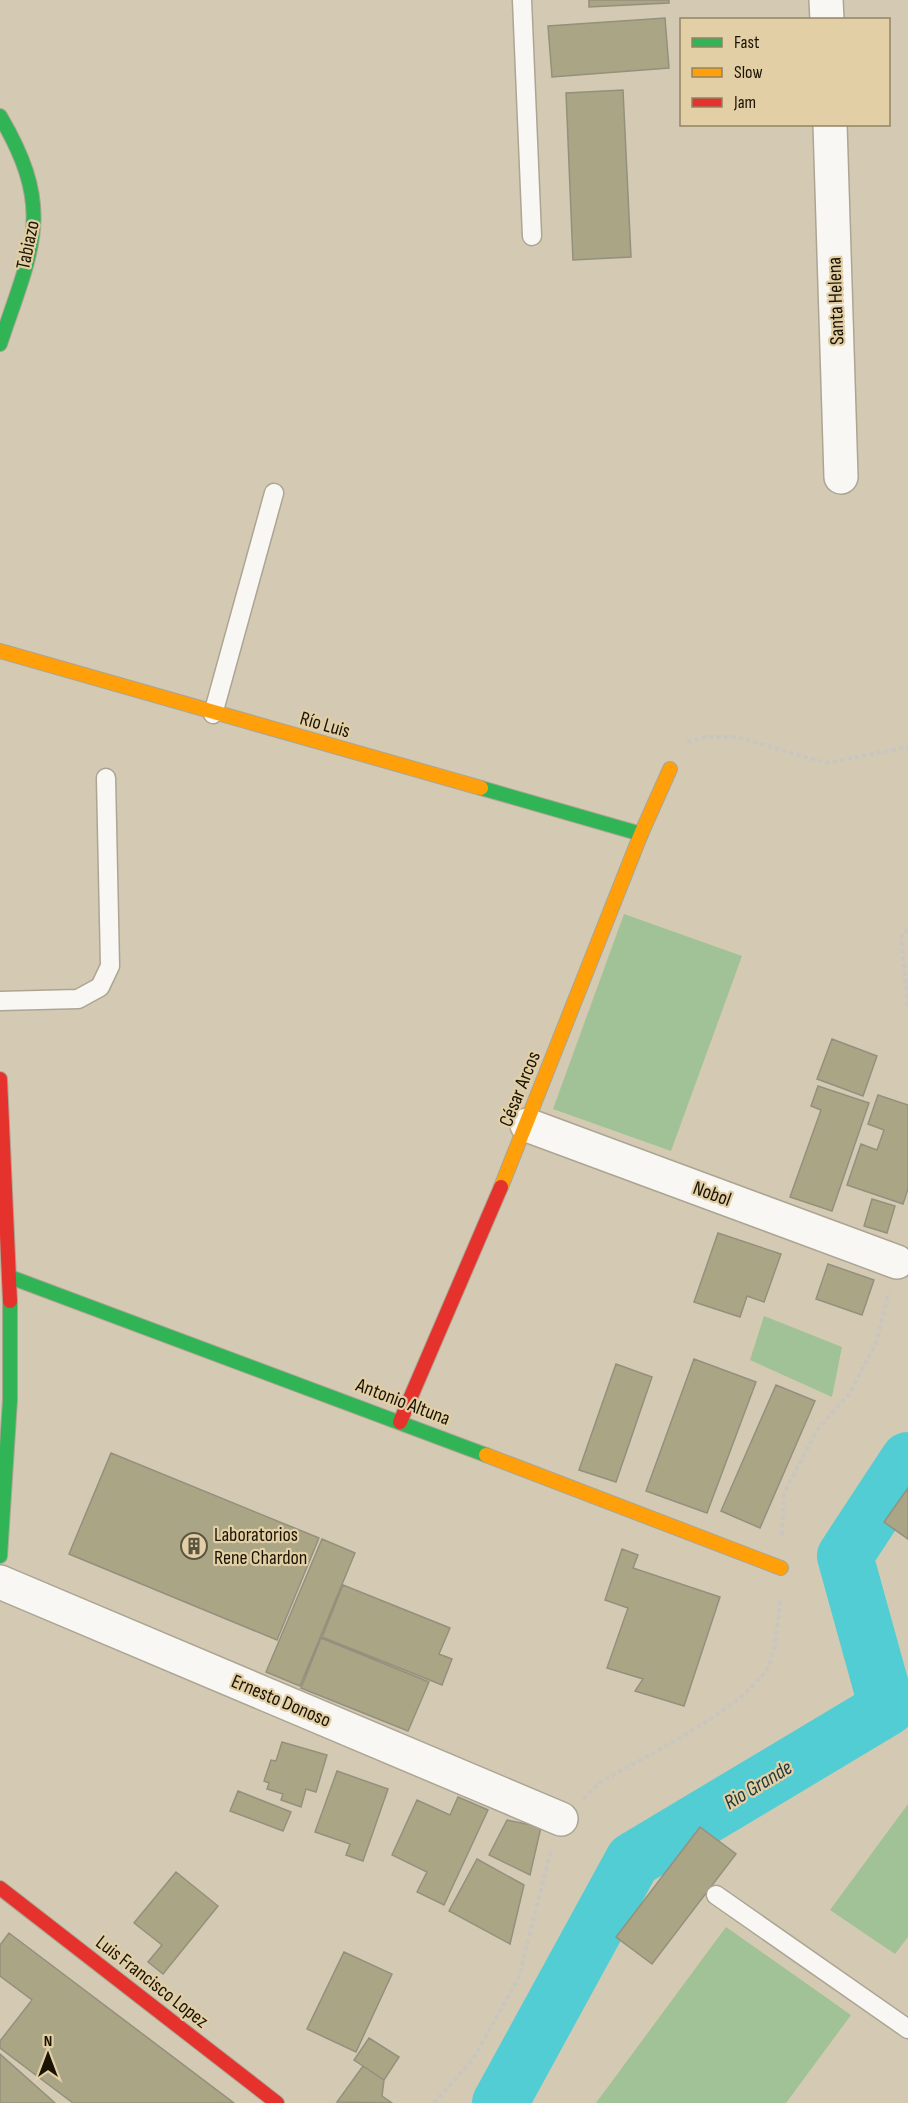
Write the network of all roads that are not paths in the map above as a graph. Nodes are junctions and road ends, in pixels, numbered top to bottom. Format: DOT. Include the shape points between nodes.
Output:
graph roads {
  1 [pos="522,0"];
  2 [pos="826,0"];
  3 [pos="827,18"];
  4 [pos="0,116"];
  5 [pos="830,126"];
  6 [pos="532,236"];
  7 [pos="0,344"];
  8 [pos="841,477"];
  9 [pos="274,493"];
  10 [pos="0,651"];
  11 [pos="213,714"];
  12 [pos="670,769"];
  13 [pos="106,778"];
  14 [pos="640,834"];
  15 [pos="0,1001"];
  16 [pos="0,1079"];
  17 [pos="0,1090"];
  18 [pos="527,1125"];
  19 [pos="897,1262"];
  20 [pos="10,1277"];
  21 [pos="5,1399"];
  22 [pos="400,1422"];
  23 [pos="0,1556"];
  24 [pos="780,1568"];
  25 [pos="0,1582"];
  26 [pos="561,1819"];
  27 [pos="1,1892"];
  28 [pos="716,1894"];
  29 [pos="908,2029"];
  30 [pos="277,2103"];
  1 -- 6 [label="lane"];
  2 -- 3 [label="street"];
  4 -- 7 [label="street, Tabiazo" via="27,168 35,217"];
  5 -- 8 [label="street, Santa Helena"];
  9 -- 11 [label="lane"];
  10 -- 11 [label="street, Río Luis"];
  11 -- 14 [label="street, Río Luis"];
  12 -- 14 [label="street, César Arcos"];
  13 -- 15 [label="lane" via="110,966 100,987 78,999"];
  14 -- 18 [label="street, César Arcos"];
  16 -- 17 [label="street"];
  17 -- 20 [label="street"];
  18 -- 19 [label="street, Nobol"];
  18 -- 22 [label="street, César Arcos"];
  20 -- 21 [label="street"];
  20 -- 22 [label="street, Antonio Altuna"];
  21 -- 23 [label="street"];
  22 -- 24 [label="street, Antonio Altuna"];
  25 -- 26 [label="street, Ernesto Donoso"];
  27 -- 30 [label="street, Luis Francisco Lopez"];
  28 -- 29 [label="lane"];
}
